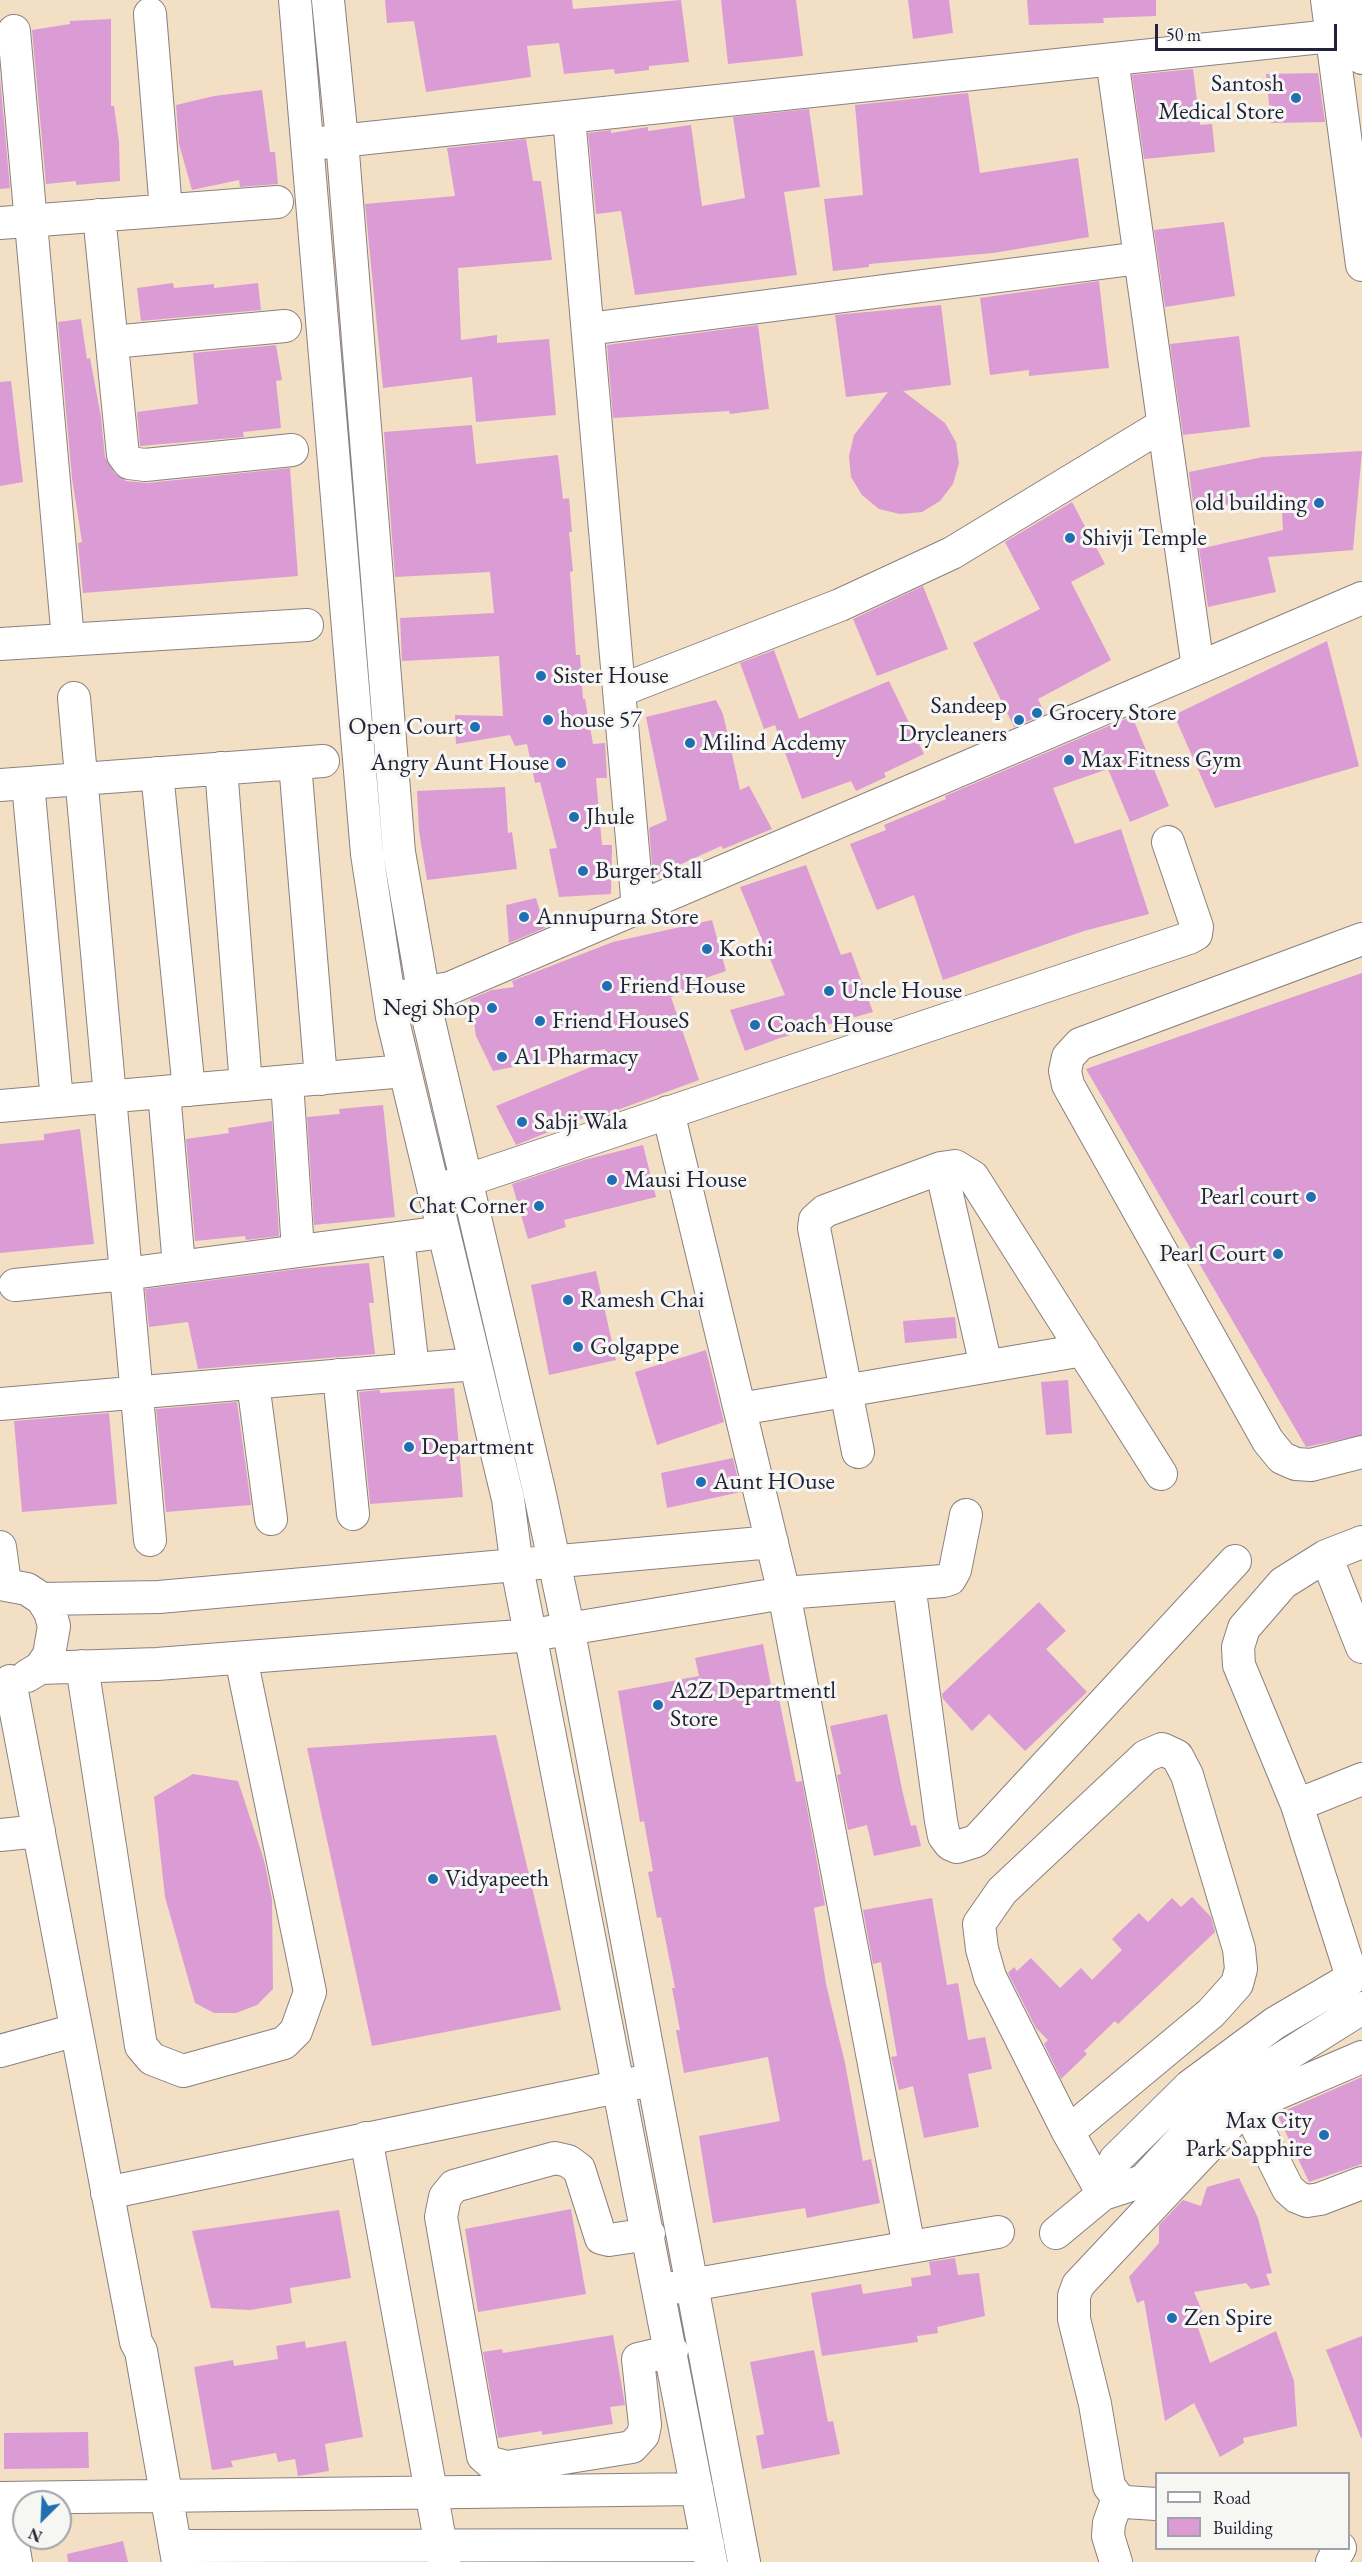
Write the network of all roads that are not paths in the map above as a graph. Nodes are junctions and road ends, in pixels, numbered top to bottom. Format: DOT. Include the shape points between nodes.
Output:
graph roads {
  1 [pos="295,0"];
  2 [pos="328,0"];
  3 [pos="1327,0"];
  4 [pos="1354,0"];
  5 [pos="150,15"];
  6 [pos="14,31"];
  7 [pos="1331,36"];
  8 [pos="1362,58"];
  9 [pos="1112,59"];
  10 [pos="569,117"];
  11 [pos="342,141"];
  12 [pos="309,144"];
  13 [pos="277,202"];
  14 [pos="166,210"];
  15 [pos="99,215"];
  16 [pos="31,220"];
  17 [pos="0,223"];
  18 [pos="1140,258"];
  19 [pos="1362,264"];
  20 [pos="285,326"];
  21 [pos="588,329"];
  22 [pos="112,342"];
  23 [pos="1163,425"];
  24 [pos="292,450"];
  25 [pos="1362,598"];
  26 [pos="307,625"];
  27 [pos="68,640"];
  28 [pos="0,644"];
  29 [pos="1198,668"];
  30 [pos="619,691"];
  31 [pos="74,698"];
  32 [pos="221,768"];
  33 [pos="157,773"];
  34 [pos="81,779"];
  35 [pos="14,784"];
  36 [pos="1168,842"];
  37 [pos="638,908"];
  38 [pos="1362,939"];
  39 [pos="424,992"];
  40 [pos="390,998"];
  41 [pos="405,1071"];
  42 [pos="321,1079"];
  43 [pos="287,1081"];
  44 [pos="246,1085"];
  45 [pos="176,1091"];
  46 [pos="109,1097"];
  47 [pos="57,1101"];
  48 [pos="0,1106"];
  49 [pos="668,1112"];
  50 [pos="941,1168"];
  51 [pos="466,1181"];
  52 [pos="434,1192"];
  53 [pos="443,1232"];
  54 [pos="398,1238"];
  55 [pos="298,1251"];
  56 [pos="179,1266"];
  57 [pos="125,1274"];
  58 [pos="15,1285"];
  59 [pos="1083,1350"];
  60 [pos="475,1364"];
  61 [pos="987,1366"];
  62 [pos="412,1369"];
  63 [pos="339,1375"];
  64 [pos="253,1383"];
  65 [pos="847,1390"];
  66 [pos="137,1393"];
  67 [pos="0,1404"];
  68 [pos="740,1409"];
  69 [pos="858,1452"];
  70 [pos="1362,1452"];
  71 [pos="1161,1474"];
  72 [pos="353,1514"];
  73 [pos="966,1515"];
  74 [pos="271,1519"];
  75 [pos="150,1540"];
  76 [pos="772,1542"];
  77 [pos="1362,1542"];
  78 [pos="0,1547"];
  79 [pos="1326,1556"];
  80 [pos="553,1560"];
  81 [pos="1235,1561"];
  82 [pos="517,1567"];
  83 [pos="2,1584"];
  84 [pos="909,1584"];
  85 [pos="784,1593"];
  86 [pos="42,1599"];
  87 [pos="568,1627"];
  88 [pos="532,1635"];
  89 [pos="1362,1647"];
  90 [pos="241,1658"];
  91 [pos="82,1666"];
  92 [pos="40,1668"];
  93 [pos="5,1681"];
  94 [pos="1362,1779"];
  95 [pos="1297,1805"];
  96 [pos="39,1831"];
  97 [pos="0,1835"];
  98 [pos="1357,1974"];
  99 [pos="1362,2008"];
  100 [pos="76,2030"];
  101 [pos="0,2051"];
  102 [pos="1362,2057"];
  103 [pos="653,2079"];
  104 [pos="620,2086"];
  105 [pos="1236,2086"];
  106 [pos="1068,2132"];
  107 [pos="366,2138"];
  108 [pos="1362,2183"];
  109 [pos="107,2193"];
  110 [pos="1103,2194"];
  111 [pos="998,2232"];
  112 [pos="1056,2232"];
  113 [pos="649,2234"];
  114 [pos="909,2247"];
  115 [pos="694,2284"];
  116 [pos="660,2291"];
  117 [pos="672,2351"];
  118 [pos="697,2489"];
  119 [pos="430,2493"];
  120 [pos="165,2497"];
  121 [pos="2,2498"];
  122 [pos="1118,2498"];
  123 [pos="1155,2504"];
  124 [pos="176,2554"];
  125 [pos="443,2554"];
  126 [pos="709,2554"];
  127 [pos="16,2562"];
  128 [pos="744,2562"];
  129 [pos="1116,2562"];
  1 -- 12 [label="street"];
  2 -- 11 [label="street"];
  3 -- 7 [label="street"];
  4 -- 8 [label="street"];
  5 -- 14 [label="street"];
  6 -- 16 [label="street"];
  7 -- 9 [label="street"];
  7 -- 19 [label="street"];
  9 -- 10 [label="street"];
  9 -- 18 [label="street"];
  10 -- 11 [label="street"];
  10 -- 21 [label="street"];
  11 -- 12 [label="street"];
  11 -- 39 [label="street" via="399,852"];
  12 -- 40 [label="street" via="367,854"];
  13 -- 14 [label="street"];
  14 -- 15 [label="street"];
  15 -- 16 [label="street"];
  15 -- 22 [label="street"];
  16 -- 17 [label="street"];
  16 -- 27 [label="street"];
  18 -- 21 [label="street"];
  18 -- 23 [label="street"];
  20 -- 22 [label="street"];
  21 -- 30 [label="street"];
  22 -- 24 [label="street" via="123,456 129,463 145,465"];
  23 -- 29 [label="street"];
  23 -- 30 [label="street" via="952,553 840,605"];
  25 -- 29 [label="street"];
  26 -- 27 [label="street"];
  27 -- 28 [label="street"];
  29 -- 37 [label="street"];
  30 -- 37 [label="street"];
  31 -- 34 [label="street"];
  32 -- 33 [label="street"];
  32 -- 42 [label="street" via="309,762"];
  32 -- 44 [label="street"];
  33 -- 34 [label="street"];
  33 -- 45 [label="street"];
  34 -- 35 [label="street"];
  34 -- 46 [label="street"];
  35 -- 47 [label="street"];
  36 -- 49 [label="street" via="1197,927 1196,934 1189,938"];
  37 -- 39 [label="street" via="450,988"];
  38 -- 70 [label="street" via="1080,1044 1068,1057 1065,1071 1068,1085 1268,1441 1282,1458 1296,1464 1311,1465"];
  39 -- 40 [label="street"];
  39 -- 51 [label="street"];
  40 -- 41 [label="street"];
  41 -- 42 [label="street"];
  41 -- 52 [label="street"];
  42 -- 43 [label="street"];
  43 -- 44 [label="street"];
  43 -- 55 [label="street"];
  44 -- 45 [label="street"];
  45 -- 46 [label="street"];
  45 -- 56 [label="street"];
  46 -- 47 [label="street"];
  46 -- 57 [label="street"];
  47 -- 48 [label="street"];
  49 -- 51 [label="street"];
  49 -- 68 [label="street"];
  50 -- 59 [label="street" via="955,1166 973,1177"];
  50 -- 61 [label="street"];
  50 -- 65 [label="street" via="825,1211 815,1220"];
  51 -- 52 [label="street"];
  51 -- 80 [label="street"];
  52 -- 53 [label="street"];
  53 -- 54 [label="street"];
  53 -- 60 [label="street"];
  54 -- 55 [label="street"];
  54 -- 62 [label="street"];
  55 -- 56 [label="street"];
  56 -- 57 [label="street"];
  57 -- 58 [label="street"];
  57 -- 66 [label="street"];
  59 -- 61 [label="street"];
  59 -- 71 [label="street"];
  60 -- 62 [label="street"];
  60 -- 82 [label="street" via="508,1499"];
  61 -- 65 [label="street"];
  62 -- 63 [label="street"];
  63 -- 64 [label="street"];
  63 -- 72 [label="street"];
  64 -- 66 [label="street"];
  64 -- 74 [label="street"];
  65 -- 68 [label="street"];
  65 -- 69 [label="street"];
  66 -- 67 [label="street"];
  66 -- 75 [label="street"];
  68 -- 76 [label="street"];
  73 -- 84 [label="street" via="956,1570 950,1579"];
  76 -- 80 [label="street"];
  76 -- 85 [label="street"];
  77 -- 79 [label="street"];
  78 -- 83 [label="street"];
  79 -- 89 [label="street"];
  79 -- 95 [label="street" via="1283,1583 1244,1628 1238,1647 1239,1665"];
  80 -- 82 [label="street"];
  80 -- 87 [label="street"];
  81 -- 84 [label="street" via="976,1841 957,1847 944,1836 941,1821"];
  82 -- 86 [label="street" via="159,1597"];
  82 -- 88 [label="street"];
  83 -- 86 [label="street" via="27,1589"];
  84 -- 85 [label="street"];
  85 -- 87 [label="street"];
  85 -- 114 [label="street"];
  86 -- 92 [label="street" via="54,1626 54,1642"];
  87 -- 88 [label="street"];
  87 -- 103 [label="street"];
  88 -- 90 [label="street"];
  88 -- 104 [label="street"];
  90 -- 91 [label="street"];
  90 -- 91 [label="street" via="310,1992 296,2031 284,2043 183,2071 152,2059 141,2046"];
  91 -- 92 [label="street"];
  92 -- 93 [label="street" via="22,1679"];
  93 -- 96 [label="street"];
  94 -- 95 [label="street"];
  95 -- 98 [label="street"];
  96 -- 97 [label="street"];
  96 -- 100 [label="street"];
  98 -- 105 [label="street" via="1275,2023"];
  99 -- 105 [label="street"];
  100 -- 101 [label="street"];
  100 -- 109 [label="street"];
  102 -- 105 [label="street" via="1278,2093"];
  103 -- 104 [label="street"];
  103 -- 115 [label="street"];
  104 -- 107 [label="street"];
  104 -- 113 [label="street"];
  105 -- 108 [label="street" via="1288,2189 1297,2197 1308,2201 1320,2199"];
  105 -- 110 [label="street" via="1190,2086 1115,2160"];
  105 -- 122 [label="street" via="1234,2120 1098,2262 1078,2285 1074,2296 1074,2319 1095,2404 1109,2486"];
  106 -- 106 [label="street" via="1210,2013 1237,1984 1241,1969 1239,1949 1187,1775 1177,1756 1162,1749 1146,1756 1002,1891 979,1924 990,1977"];
  106 -- 110 [label="street"];
  107 -- 109 [label="street"];
  107 -- 119 [label="street"];
  109 -- 120 [label="street" via="141,2351"];
  110 -- 112 [label="street"];
  111 -- 114 [label="street"];
  113 -- 116 [label="street"];
  113 -- 117 [label="street" via="601,2238 584,2179 579,2169 562,2159 454,2186 445,2197 441,2217 483,2457 507,2467 632,2447 643,2435 645,2425 638,2359"];
  114 -- 115 [label="street"];
  115 -- 116 [label="street"];
  115 -- 128 [label="street"];
  116 -- 117 [label="street"];
  117 -- 118 [label="street"];
  118 -- 119 [label="street"];
  118 -- 126 [label="street"];
  119 -- 120 [label="street"];
  119 -- 125 [label="street"];
  120 -- 121 [label="street"];
  120 -- 124 [label="street"];
  121 -- 127 [label="street"];
  122 -- 123 [label="street"];
  122 -- 129 [label="street" via="1108,2536"];
  124 -- 125 [label="street"];
  125 -- 126 [label="street"];
}
